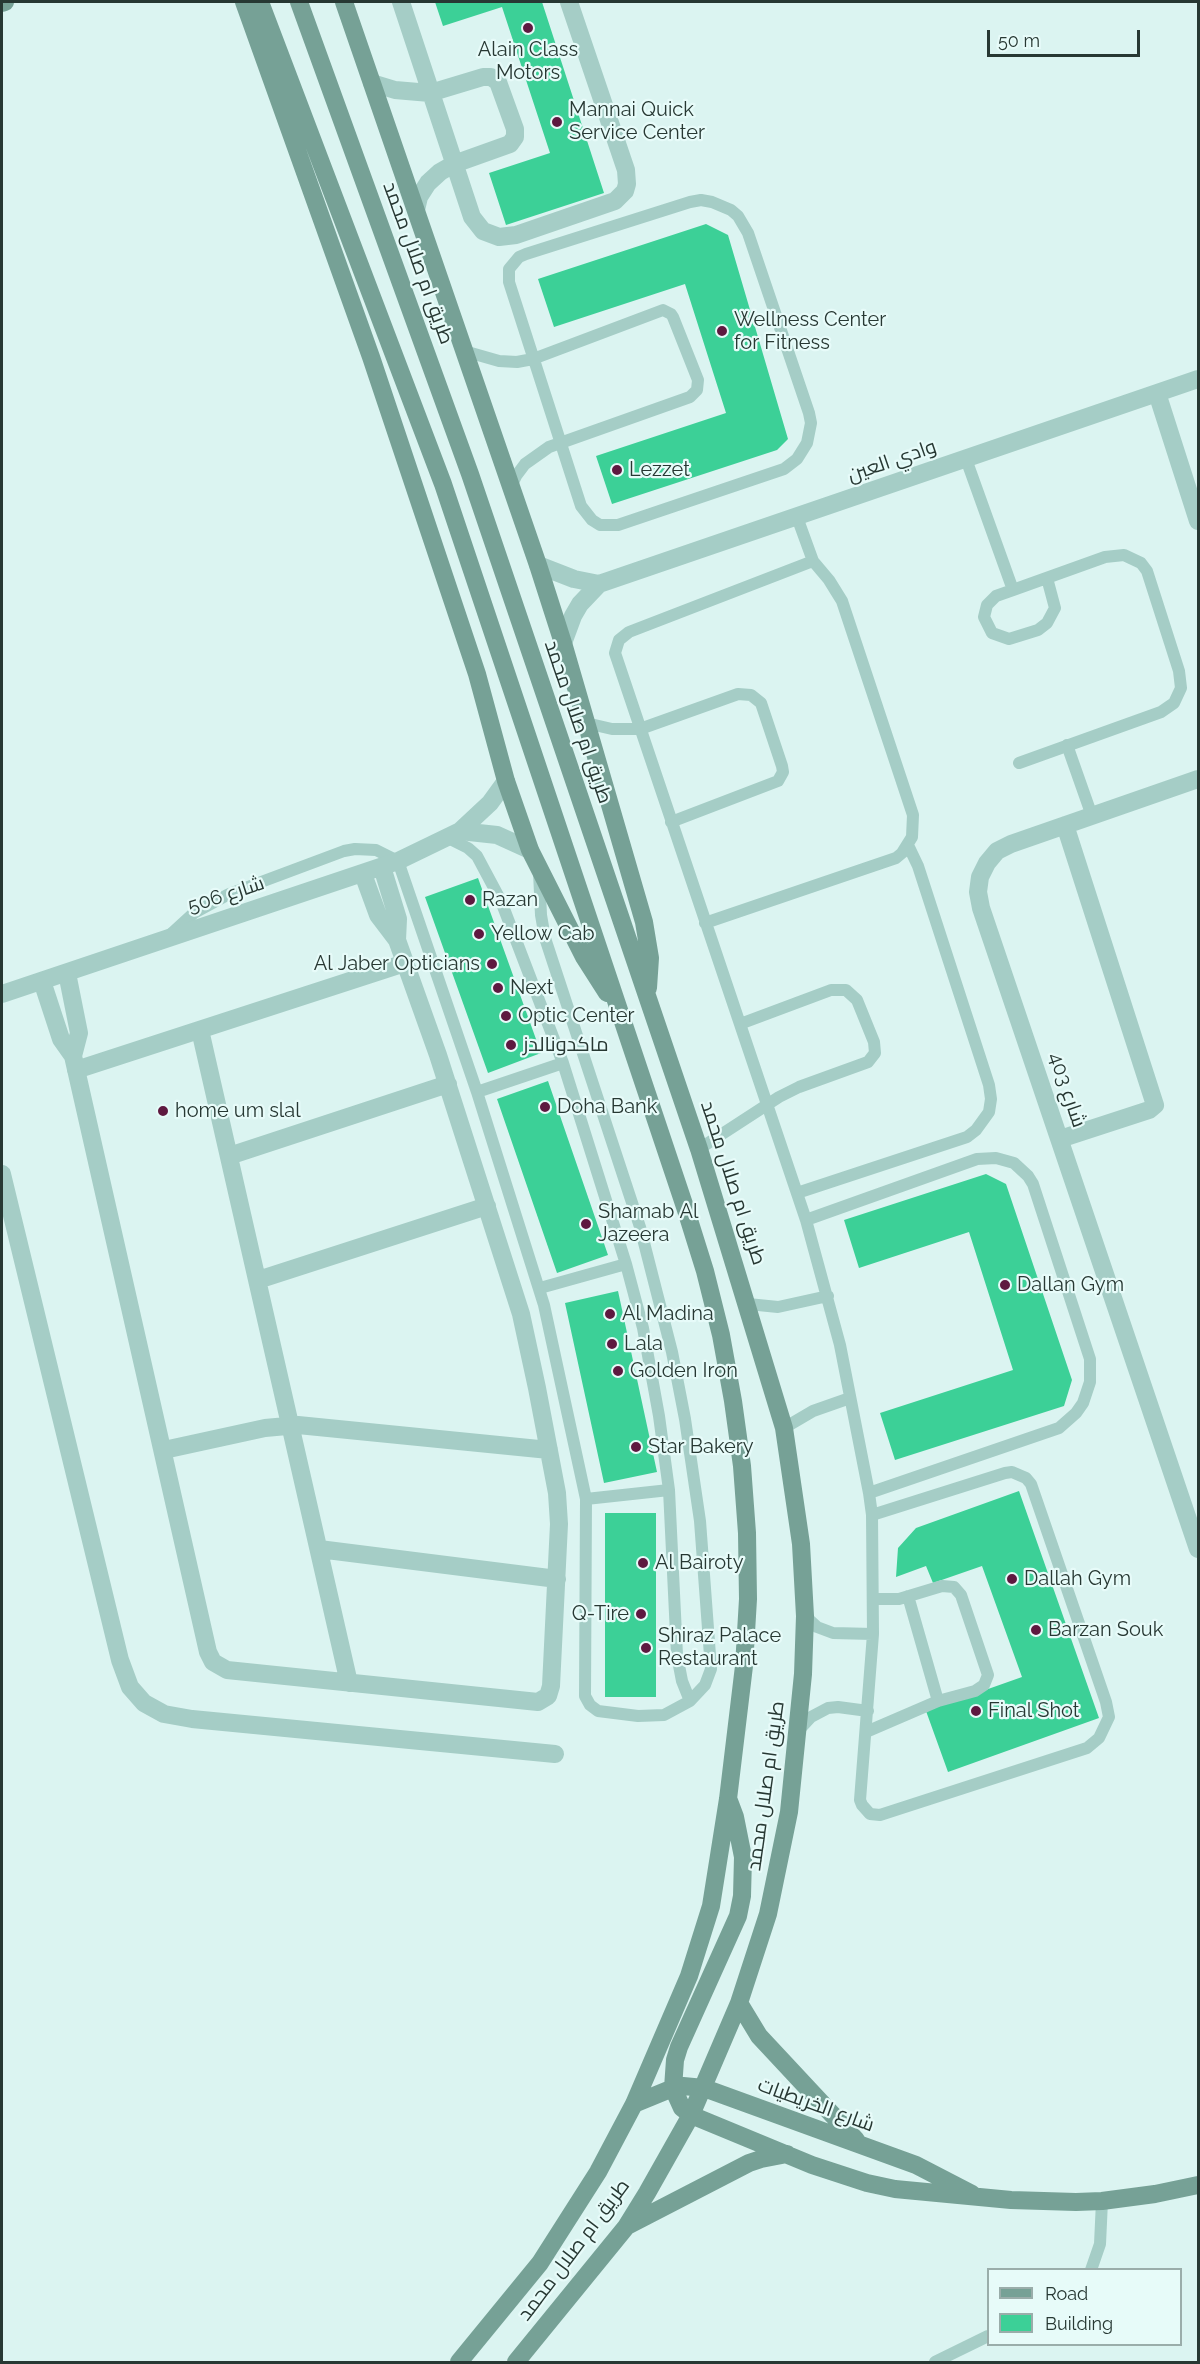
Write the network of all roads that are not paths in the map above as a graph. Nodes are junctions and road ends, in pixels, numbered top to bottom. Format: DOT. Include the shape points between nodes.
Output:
graph roads {
  1 [pos="244,2"];
  2 [pos="260,2"];
  3 [pos="299,2"];
  4 [pos="344,2"];
  5 [pos="401,2"];
  6 [pos="569,2"];
  7 [pos="372,83"];
  8 [pos="430,93"];
  9 [pos="454,164"];
  10 [pos="416,210"];
  11 [pos="464,351"];
  12 [pos="533,359"];
  13 [pos="1198,380"];
  14 [pos="1157,393"];
  15 [pos="560,442"];
  16 [pos="966,459"];
  17 [pos="512,487"];
  18 [pos="797,517"];
  19 [pos="1198,521"];
  20 [pos="813,561"];
  21 [pos="538,565"];
  22 [pos="1047,578"];
  23 [pos="599,584"];
  24 [pos="1013,590"];
  25 [pos="563,643"];
  26 [pos="586,723"];
  27 [pos="640,729"];
  28 [pos="1067,745"];
  29 [pos="1019,763"];
  30 [pos="1198,779"];
  31 [pos="506,781"];
  32 [pos="1092,816"];
  33 [pos="671,822"];
  34 [pos="1065,825"];
  35 [pos="454,834"];
  36 [pos="908,845"];
  37 [pos="530,850"];
  38 [pos="390,864"];
  39 [pos="539,868"];
  40 [pos="363,874"];
  41 [pos="705,923"];
  42 [pos="166,939"];
  43 [pos="397,940"];
  44 [pos="405,963"];
  45 [pos="67,973"];
  46 [pos="42,981"];
  47 [pos="2,993"];
  48 [pos="647,996"];
  49 [pos="618,1006"];
  50 [pos="740,1024"];
  51 [pos="200,1030"];
  52 [pos="75,1063"];
  53 [pos="563,1063"];
  54 [pos="448,1084"];
  55 [pos="477,1092"];
  56 [pos="767,1104"];
  57 [pos="1060,1139"];
  58 [pos="699,1149"];
  59 [pos="229,1156"];
  60 [pos="2,1174"];
  61 [pos="797,1193"];
  62 [pos="487,1206"];
  63 [pos="806,1220"];
  64 [pos="626,1264"];
  65 [pos="258,1280"];
  66 [pos="540,1288"];
  67 [pos="828,1296"];
  68 [pos="748,1304"];
  69 [pos="850,1398"];
  70 [pos="289,1425"];
  71 [pos="784,1428"];
  72 [pos="164,1450"];
  73 [pos="549,1450"];
  74 [pos="669,1490"];
  75 [pos="869,1492"];
  76 [pos="1190,1496"];
  77 [pos="586,1499"];
  78 [pos="872,1515"];
  79 [pos="319,1549"];
  80 [pos="1198,1549"];
  81 [pos="557,1578"];
  82 [pos="908,1596"];
  83 [pos="873,1599"];
  84 [pos="805,1616"];
  85 [pos="873,1634"];
  86 [pos="349,1683"];
  87 [pos="690,1701"];
  88 [pos="938,1701"];
  89 [pos="868,1711"];
  90 [pos="798,1732"];
  91 [pos="866,1732"];
  92 [pos="555,1754"];
  93 [pos="728,1799"];
  94 [pos="739,2003"];
  95 [pos="673,2088"];
  96 [pos="704,2088"];
  97 [pos="634,2104"];
  98 [pos="691,2115"];
  99 [pos="859,2144"];
  100 [pos="787,2154"];
  101 [pos="1198,2185"];
  102 [pos="979,2197"];
  103 [pos="1102,2201"];
  104 [pos="626,2227"];
  105 [pos="1092,2268"];
  106 [pos="987,2336"];
  107 [pos="459,2362"];
  108 [pos="516,2362"];
  109 [pos="935,2362"];
  1 -- 31 [label="street" via="375,369 477,674"];
  2 -- 49 [label="street, طريق ام صلال محمد" via="443,484"];
  3 -- 48 [label="street, طريق ام صلال محمد" via="470,474"];
  4 -- 7 [label="street"];
  5 -- 8 [label="street"];
  6 -- 9 [label="street" via="626,170 625,191 615,201 516,235 499,237 476,225"];
  7 -- 8 [label="street"];
  7 -- 10 [label="street"];
  8 -- 9 [label="street"];
  8 -- 9 [label="street" via="491,77 498,82 514,129 515,137 510,144"];
  9 -- 10 [label="street" via="428,183"];
  10 -- 11 [label="street"];
  11 -- 12 [label="lane" via="499,361"];
  11 -- 17 [label="street"];
  12 -- 15 [label="lane"];
  12 -- 15 [label="lane" via="663,310 672,314 698,380 697,390 690,397"];
  12 -- 15 [label="lane" via="509,282 509,269 519,257 690,202 712,201 738,216 748,233 811,423 803,452 784,469 609,526 600,525 585,514"];
  13 -- 14 [label="street, وادي العين"];
  14 -- 16 [label="street, وادي العين"];
  14 -- 19 [label="street"];
  15 -- 17 [label="lane" via="525,464"];
  16 -- 18 [label="street, وادي العين"];
  16 -- 24 [label="lane"];
  17 -- 21 [label="street"];
  18 -- 20 [label="lane"];
  18 -- 23 [label="street, وادي العين"];
  20 -- 27 [label="lane" via="624,636 616,646 616,659"];
  20 -- 36 [label="lane" via="842,601 913,815"];
  21 -- 23 [label="street"];
  21 -- 25 [label="street"];
  22 -- 24 [label="lane"];
  22 -- 24 [label="lane" via="1054,602 1051,619 1038,630 1009,639 992,633 985,610 996,596"];
  22 -- 28 [label="lane" via="1115,554 1133,557 1141,563 1150,581 1182,679 1179,696 1168,708"];
  23 -- 25 [label="street, وادي العين" via="580,604"];
  25 -- 26 [label="street"];
  26 -- 27 [label="lane" via="612,729"];
  26 -- 48 [label="street" via="644,922 650,958"];
  27 -- 33 [label="lane"];
  27 -- 33 [label="lane" via="738,694 757,698 765,709 783,766 778,781"];
  28 -- 29 [label="lane"];
  28 -- 32 [label="lane"];
  30 -- 32 [label="street, شارع 403"];
  31 -- 35 [label="street, شارع 506" via="490,803"];
  31 -- 37 [label="street"];
  32 -- 34 [label="street, شارع 403"];
  33 -- 41 [label="lane"];
  34 -- 57 [label="street, شارع 403" via="997,851 983,870 978,892"];
  34 -- 57 [label="street" via="1155,1105"];
  35 -- 37 [label="street" via="496,835"];
  35 -- 38 [label="street, شارع 506"];
  35 -- 53 [label="lane" via="477,856 490,878"];
  36 -- 41 [label="lane" via="896,858"];
  36 -- 61 [label="lane" via="989,1085 988,1112 967,1137"];
  37 -- 39 [label="street"];
  38 -- 40 [label="street, شارع 506"];
  38 -- 42 [label="lane" via="376,850 345,851 229,894 194,913"];
  38 -- 43 [label="street"];
  38 -- 55 [label="lane"];
  39 -- 49 [label="street" via="594,974"];
  39 -- 87 [label="lane" via="545,938 640,1227 685,1419 700,1521 711,1661 709,1678"];
  40 -- 42 [label="street, شارع 506"];
  40 -- 43 [label="street" via="378,915"];
  41 -- 50 [label="lane"];
  42 -- 45 [label="street, شارع 506"];
  43 -- 44 [label="street"];
  44 -- 51 [label="street"];
  44 -- 54 [label="street"];
  45 -- 46 [label="street, شارع 506"];
  45 -- 52 [label="street" via="79,1033"];
  46 -- 47 [label="street, شارع 506"];
  46 -- 52 [label="street" via="61,1039"];
  48 -- 58 [label="street, طريق ام صلال محمد"];
  49 -- 93 [label="street, طريق ام صلال محمد" via="705,1271 733,1401 746,1521 748,1599"];
  50 -- 56 [label="lane"];
  50 -- 56 [label="lane" via="839,988 857,1000 874,1042 874,1053 868,1062 799,1087"];
  51 -- 52 [label="street"];
  51 -- 59 [label="street"];
  52 -- 72 [label="street"];
  53 -- 55 [label="lane"];
  53 -- 64 [label="lane"];
  54 -- 59 [label="street"];
  54 -- 62 [label="street"];
  55 -- 66 [label="lane"];
  56 -- 58 [label="lane"];
  56 -- 61 [label="lane"];
  57 -- 76 [label="street, شارع 403"];
  58 -- 68 [label="street, طريق ام صلال محمد"];
  59 -- 65 [label="street"];
  60 -- 92 [label="street" via="120,1660 130,1687 144,1703 164,1714 192,1719"];
  61 -- 63 [label="lane"];
  62 -- 65 [label="street"];
  62 -- 73 [label="street" via="521,1314"];
  63 -- 67 [label="lane"];
  63 -- 75 [label="lane" via="977,1159 996,1158 1014,1163 1033,1184 1090,1359 1090,1382 1083,1403 1059,1428"];
  64 -- 66 [label="lane"];
  64 -- 74 [label="lane" via="643,1328"];
  65 -- 70 [label="street"];
  66 -- 77 [label="lane"];
  67 -- 68 [label="lane" via="778,1307"];
  67 -- 69 [label="lane"];
  68 -- 71 [label="street, طريق ام صلال محمد"];
  69 -- 71 [label="lane" via="813,1411"];
  69 -- 75 [label="lane"];
  70 -- 72 [label="street"];
  70 -- 73 [label="street"];
  70 -- 79 [label="street"];
  71 -- 84 [label="street, طريق ام صلال محمد" via="801,1544"];
  72 -- 86 [label="street" via="213,1662 227,1670"];
  73 -- 81 [label="street" via="559,1524"];
  74 -- 77 [label="lane"];
  74 -- 87 [label="lane" via="677,1655"];
  75 -- 78 [label="lane"];
  76 -- 80 [label="street, شارع 403"];
  77 -- 87 [label="lane" via="585,1696 598,1711 638,1716 664,1715"];
  78 -- 83 [label="lane"];
  78 -- 91 [label="lane" via="1005,1473 1026,1478 1108,1717 1099,1738 1087,1748 875,1815 865,1810 861,1800"];
  79 -- 81 [label="street"];
  79 -- 86 [label="street"];
  81 -- 86 [label="street" via="551,1686 543,1700"];
  82 -- 83 [label="lane"];
  82 -- 88 [label="lane"];
  82 -- 88 [label="lane" via="948,1586 958,1590 988,1669 987,1680 980,1688"];
  83 -- 85 [label="lane"];
  84 -- 85 [label="lane" via="817,1627 833,1633"];
  84 -- 90 [label="street, طريق ام صلال محمد"];
  85 -- 89 [label="lane"];
  88 -- 91 [label="lane"];
  89 -- 90 [label="lane" via="828,1708 811,1717"];
  89 -- 91 [label="lane"];
  90 -- 94 [label="street, طريق ام صلال محمد" via="776,1880"];
  93 -- 95 [label="street" via="743,1857 742,1896 738,1916 679,2047"];
  93 -- 97 [label="street, طريق ام صلال محمد" via="711,1906 689,1976"];
  94 -- 96 [label="street, طريق ام صلال محمد"];
  94 -- 99 [label="street" via="759,2036"];
  95 -- 96 [label="street, شارع الخريطيات"];
  95 -- 97 [label="street, شارع الخريطيات"];
  95 -- 98 [label="street" via="682,2108"];
  96 -- 98 [label="street, طريق ام صلال محمد"];
  96 -- 99 [label="street, شارع الخريطيات"];
  97 -- 107 [label="street, طريق ام صلال محمد" via="560,2233"];
  98 -- 100 [label="street, شارع الخريطيات"];
  98 -- 104 [label="street, طريق ام صلال محمد"];
  99 -- 102 [label="street, شارع الخريطيات" via="915,2165"];
  100 -- 102 [label="street, شارع الخريطيات" via="867,2183"];
  100 -- 104 [label="street" via="749,2163"];
  101 -- 103 [label="street, شارع الخريطيات"];
  102 -- 103 [label="street, شارع الخريطيات"];
  103 -- 105 [label="lane" via="1100,2244"];
  104 -- 108 [label="street, طريق ام صلال محمد"];
  106 -- 109 [label="lane"];
}
